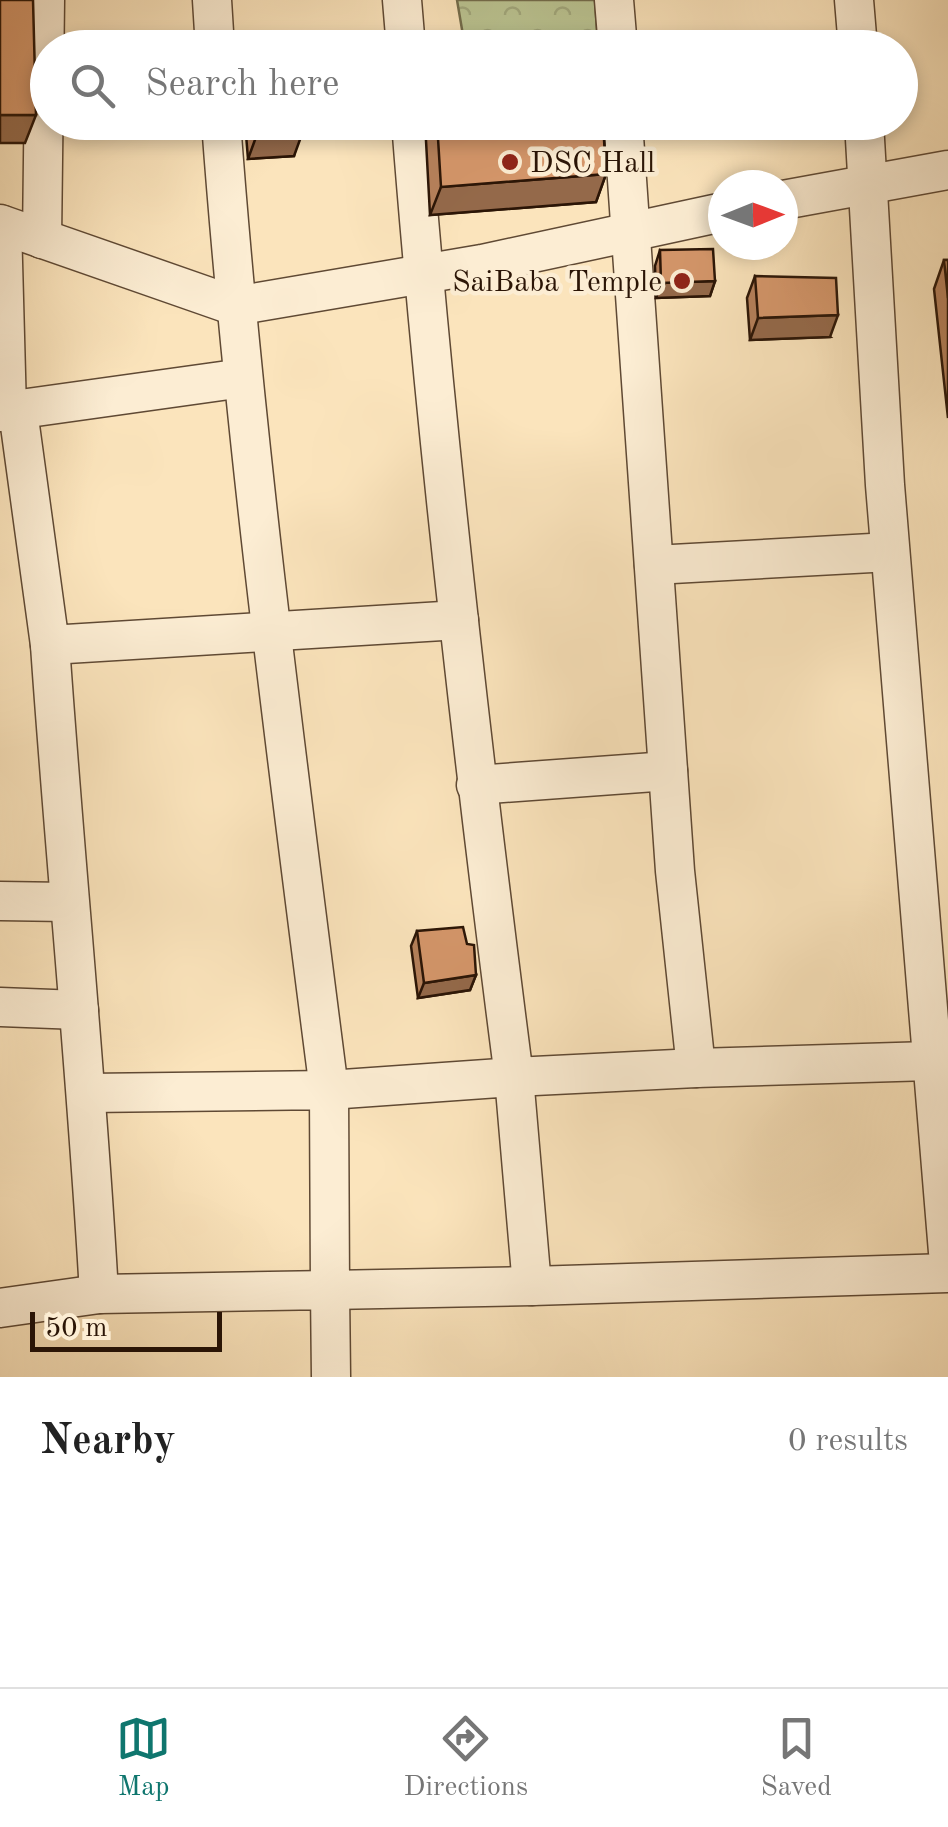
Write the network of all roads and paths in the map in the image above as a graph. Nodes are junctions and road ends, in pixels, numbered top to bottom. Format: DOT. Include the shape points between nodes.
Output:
graph roads {
  1 [pos="45,0"];
  2 [pos="212,0"];
  3 [pos="402,0"];
  4 [pos="614,0"];
  5 [pos="854,0"];
  6 [pos="45,30"];
  7 [pos="214,30"];
  8 [pos="404,30"];
  9 [pos="616,30"];
  10 [pos="856,30"];
  11 [pos="43,140"];
  12 [pos="222,140"];
  13 [pos="412,140"];
  14 [pos="624,140"];
  15 [pos="866,140"];
  16 [pos="948,170"];
  17 [pos="869,182"];
  18 [pos="798,197"];
  19 [pos="708,215"];
  20 [pos="1,224"];
  21 [pos="630,230"];
  22 [pos="42,239"];
  23 [pos="423,273"];
  24 [pos="235,306"];
  25 [pos="243,378"];
  26 [pos="8,411"];
  27 [pos="890,552"];
  28 [pos="654,565"];
  29 [pos="459,620"];
  30 [pos="271,634"];
  31 [pos="50,645"];
  32 [pos="668,771"];
  33 [pos="476,786"];
  34 [pos="0,901"];
  35 [pos="67,902"];
  36 [pos="0,1007"];
  37 [pos="79,1010"];
  38 [pos="930,1061"];
  39 [pos="696,1068"];
  40 [pos="514,1077"];
  41 [pos="329,1090"];
  42 [pos="88,1093"];
  43 [pos="948,1252"];
  44 [pos="948,1273"];
  45 [pos="532,1286"];
  46 [pos="330,1290"];
  47 [pos="100,1294"];
  48 [pos="0,1308"];
  49 [pos="331,1377"];
  1 -- 6 [label="street"];
  2 -- 7 [label="street"];
  3 -- 8 [label="street"];
  4 -- 9 [label="street"];
  5 -- 10 [label="street"];
  11 -- 22 [label="street"];
  12 -- 24 [label="street"];
  13 -- 23 [label="street"];
  14 -- 21 [label="street"];
  15 -- 17 [label="street"];
  16 -- 17 [label="street"];
  17 -- 18 [label="street"];
  17 -- 27 [label="street"];
  19 -- 21 [label="street"];
  20 -- 22 [label="street"];
  20 -- 26 [label="street"];
  21 -- 23 [label="street"];
  21 -- 28 [label="street"];
  22 -- 24 [label="street"];
  23 -- 24 [label="street"];
  23 -- 29 [label="street"];
  24 -- 25 [label="street"];
  25 -- 26 [label="street"];
  25 -- 30 [label="street"];
  26 -- 31 [label="street"];
  27 -- 28 [label="street"];
  27 -- 38 [label="street"];
  28 -- 32 [label="street"];
  29 -- 30 [label="street"];
  29 -- 33 [label="street"];
  30 -- 31 [label="street"];
  30 -- 41 [label="street"];
  31 -- 35 [label="street"];
  32 -- 33 [label="street"];
  32 -- 39 [label="street"];
  33 -- 40 [label="street"];
  34 -- 35 [label="street"];
  35 -- 37 [label="street"];
  36 -- 37 [label="street"];
  37 -- 42 [label="street"];
  38 -- 39 [label="street"];
  38 -- 43 [label="street"];
  39 -- 40 [label="street"];
  40 -- 41 [label="street"];
  40 -- 45 [label="street"];
  41 -- 42 [label="street"];
  41 -- 46 [label="street"];
  42 -- 47 [label="street"];
  44 -- 45 [label="street"];
  45 -- 46 [label="street"];
  46 -- 47 [label="street"];
  46 -- 49 [label="street"];
  47 -- 48 [label="street"];
}
